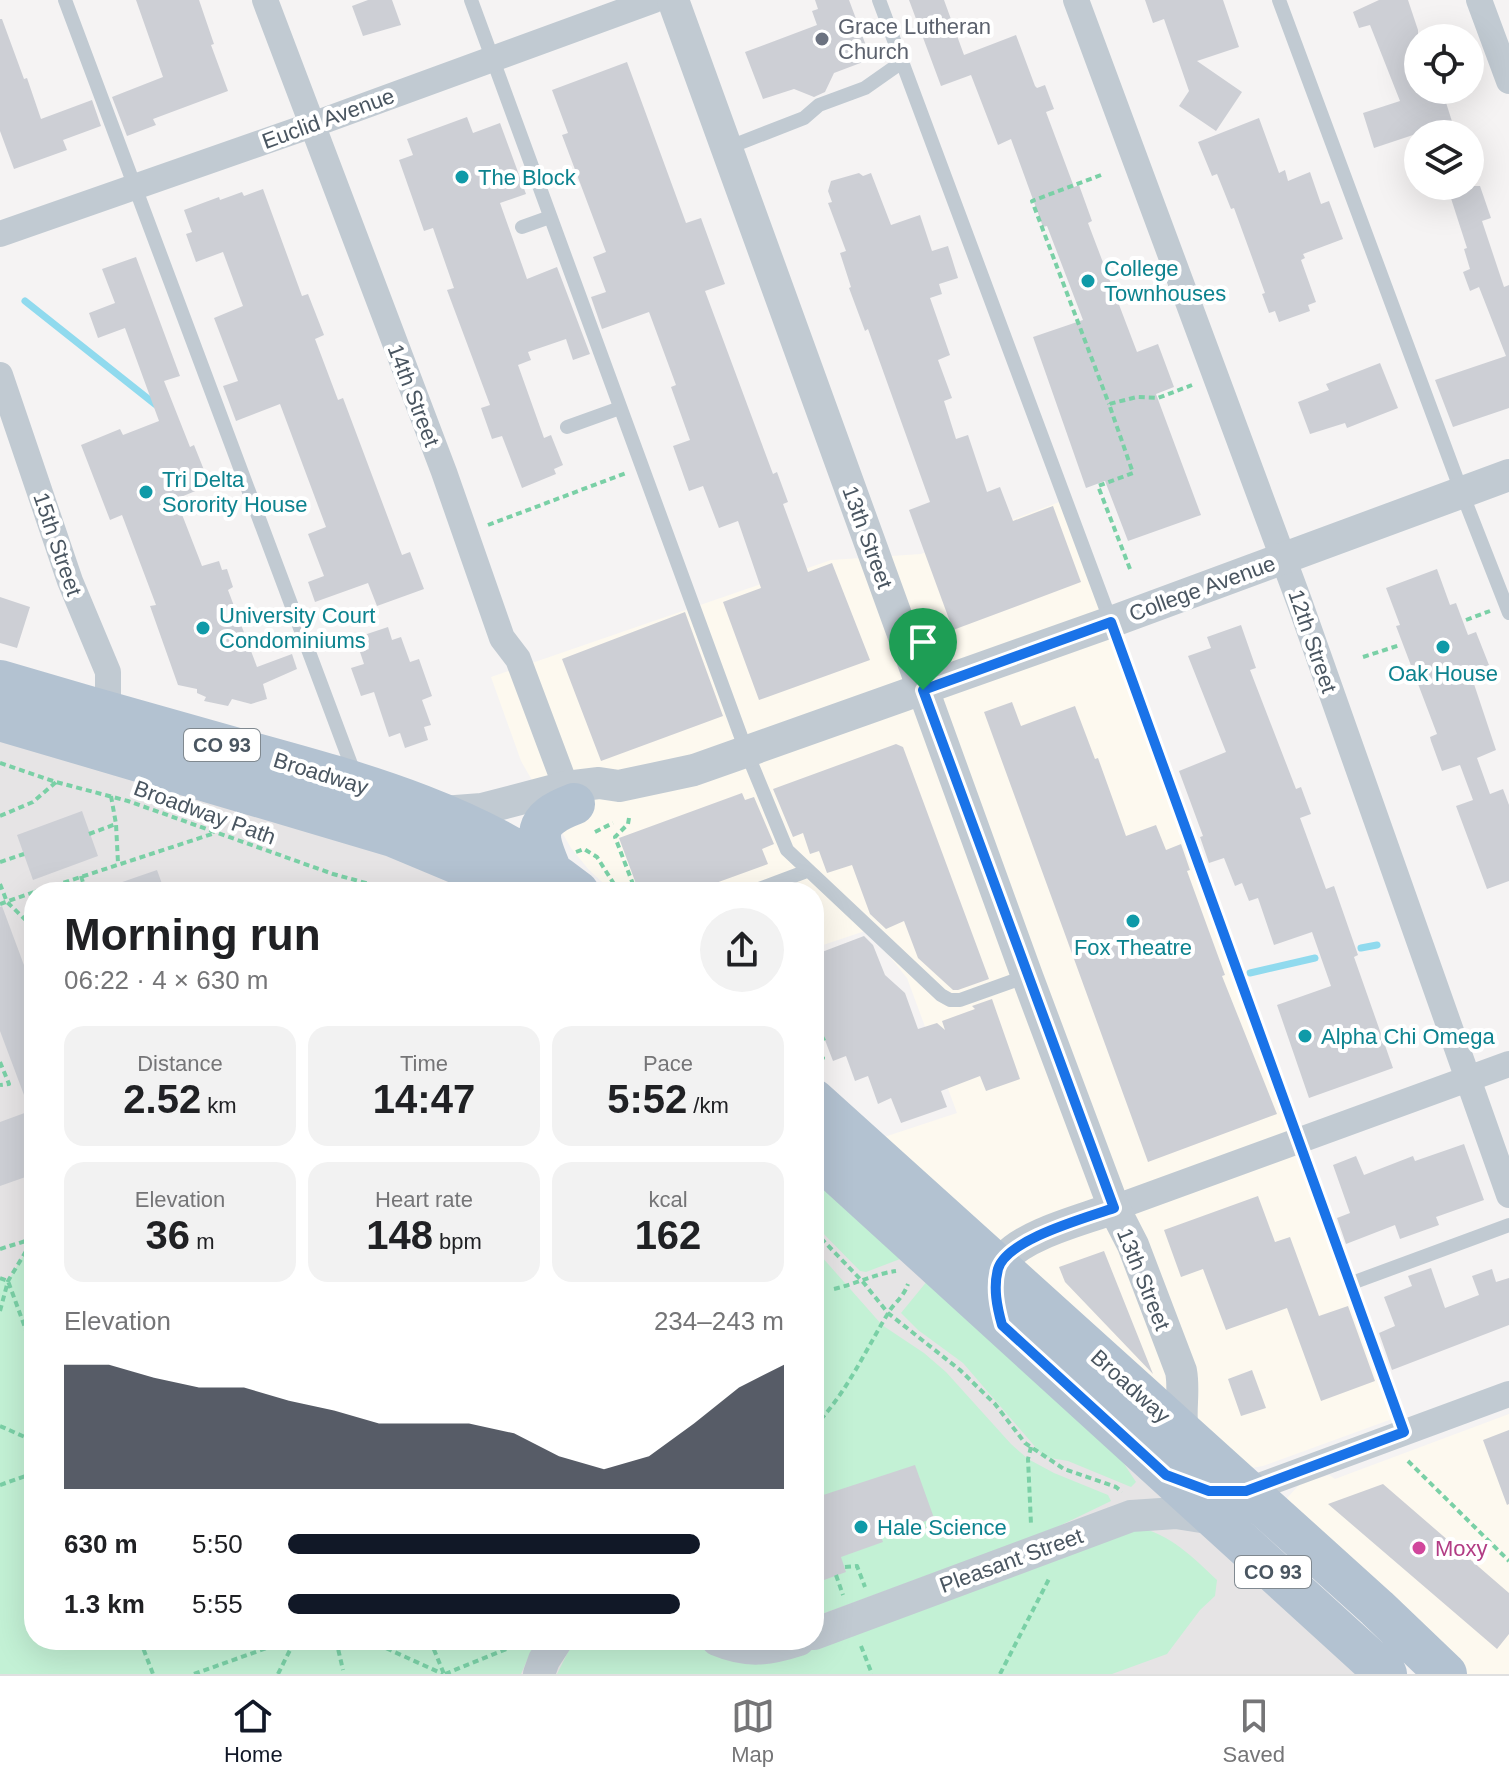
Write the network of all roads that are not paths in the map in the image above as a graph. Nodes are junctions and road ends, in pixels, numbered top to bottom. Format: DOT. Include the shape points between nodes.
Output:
graph roads {
  1 [pos="65,0"];
  2 [pos="265,0"];
  3 [pos="471,0"];
  4 [pos="654,0"];
  5 [pos="673,0"];
  6 [pos="879,0"];
  7 [pos="1076,0"];
  8 [pos="1279,0"];
  9 [pos="1479,0"];
  10 [pos="492,58"];
  11 [pos="902,62"];
  12 [pos="1509,81"];
  13 [pos="312,125"];
  14 [pos="727,148"];
  15 [pos="134,188"];
  16 [pos="550,217"];
  17 [pos="522,227"];
  18 [pos="0,234"];
  19 [pos="0,375"];
  20 [pos="620,408"];
  21 [pos="567,427"];
  22 [pos="1509,475"];
  23 [pos="1462,493"];
  24 [pos="1283,558"];
  25 [pos="1509,613"];
  26 [pos="1111,622"];
  27 [pos="0,681"];
  28 [pos="923,690"];
  29 [pos="104,712"];
  30 [pos="0,720"];
  31 [pos="747,753"];
  32 [pos="358,785"];
  33 [pos="579,808"];
  34 [pos="460,820"];
  35 [pos="393,836"];
  36 [pos="807,871"];
  37 [pos="492,882"];
  38 [pos="565,882"];
  39 [pos="778,882"];
  40 [pos="820,882"];
  41 [pos="824,886"];
  42 [pos="1027,976"];
  43 [pos="1509,1064"];
  44 [pos="1467,1079"];
  45 [pos="824,1109"];
  46 [pos="1299,1140"];
  47 [pos="824,1162"];
  48 [pos="1509,1195"];
  49 [pos="1114,1208"];
  50 [pos="1509,1225"];
  51 [pos="998,1267"];
  52 [pos="1352,1283"];
  53 [pos="1002,1325"];
  54 [pos="1509,1394"];
  55 [pos="1404,1432"];
  56 [pos="1183,1433"];
  57 [pos="1166,1475"];
  58 [pos="1246,1491"];
  59 [pos="1214,1519"];
  60 [pos="824,1622"];
  61 [pos="550,1650"];
  62 [pos="539,1674"];
  63 [pos="1386,1674"];
  64 [pos="1446,1674"];
  1 -- 15 [label="lane"];
  2 -- 13 [label="street, 14th Street"];
  3 -- 10 [label="lane"];
  4 -- 10 [label="street, Euclid Avenue"];
  5 -- 14 [label="street, 13th Street"];
  6 -- 11 [label="lane"];
  7 -- 24 [label="street, 12th Street"];
  8 -- 23 [label="lane"];
  9 -- 12 [label="street"];
  10 -- 13 [label="street, Euclid Avenue"];
  10 -- 16 [label="lane"];
  11 -- 14 [label="lane" via="865,88 819,105 804,118"];
  11 -- 26 [label="lane"];
  13 -- 15 [label="street, Euclid Avenue"];
  13 -- 33 [label="street, 14th Street" via="502,638 518,659"];
  14 -- 28 [label="street, 13th Street"];
  15 -- 18 [label="street, Euclid Avenue"];
  15 -- 32 [label="lane"];
  16 -- 17 [label="lane"];
  16 -- 20 [label="lane"];
  19 -- 29 [label="street, 15th Street" via="70,581 108,672"];
  20 -- 21 [label="lane"];
  20 -- 31 [label="lane"];
  22 -- 23 [label="street, College Avenue"];
  23 -- 24 [label="street, College Avenue"];
  23 -- 25 [label="lane"];
  24 -- 26 [label="street, College Avenue"];
  24 -- 44 [label="street, 12th Street"];
  26 -- 28 [label="street, College Avenue"];
  26 -- 46 [label="lane"];
  27 -- 29 [label="main road, Broadway / CO 93"];
  28 -- 31 [label="street, College Avenue"];
  28 -- 42 [label="street, 13th Street"];
  29 -- 32 [label="main road, Broadway / CO 93"];
  30 -- 35 [label="main road, Broadway / CO 93"];
  31 -- 33 [label="street, College Avenue" via="619,786"];
  31 -- 36 [label="lane" via="777,832"];
  32 -- 34 [label="main road, Broadway / CO 93"];
  33 -- 34 [label="street, College Avenue"];
  33 -- 38 [label="main road" via="548,816 540,830 539,842"];
  34 -- 35 [label="main road" via="440,836"];
  34 -- 38 [label="main road, Broadway / CO 93"];
  35 -- 37 [label="main road, Broadway / CO 93"];
  36 -- 39 [label="lane"];
  36 -- 40 [label="lane"];
  41 -- 42 [label="lane" via="950,1000"];
  42 -- 49 [label="street, 13th Street"];
  43 -- 44 [label="street"];
  44 -- 46 [label="street"];
  44 -- 48 [label="street, 12th Street"];
  45 -- 51 [label="main road, Broadway / CO 93"];
  46 -- 49 [label="street"];
  46 -- 52 [label="lane"];
  47 -- 53 [label="main road, Broadway / CO 93"];
  49 -- 51 [label="street" via="1036,1237"];
  49 -- 56 [label="street, 13th Street" via="1181,1371"];
  50 -- 52 [label="lane"];
  51 -- 53 [label="street" via="996,1303"];
  51 -- 56 [label="main road, Broadway / CO 93"];
  52 -- 55 [label="lane"];
  53 -- 57 [label="main road, Broadway / CO 93"];
  54 -- 55 [label="street"];
  55 -- 58 [label="street"];
  56 -- 58 [label="main road, Broadway / CO 93"];
  57 -- 58 [label="main road" via="1209,1491"];
  57 -- 59 [label="main road, Broadway / CO 93"];
  58 -- 64 [label="main road, Broadway / CO 93"];
  59 -- 60 [label="street, Pleasant Street" via="1176,1513 1131,1516"];
  59 -- 63 [label="main road, Broadway / CO 93"];
  61 -- 62 [label="street"];
}
